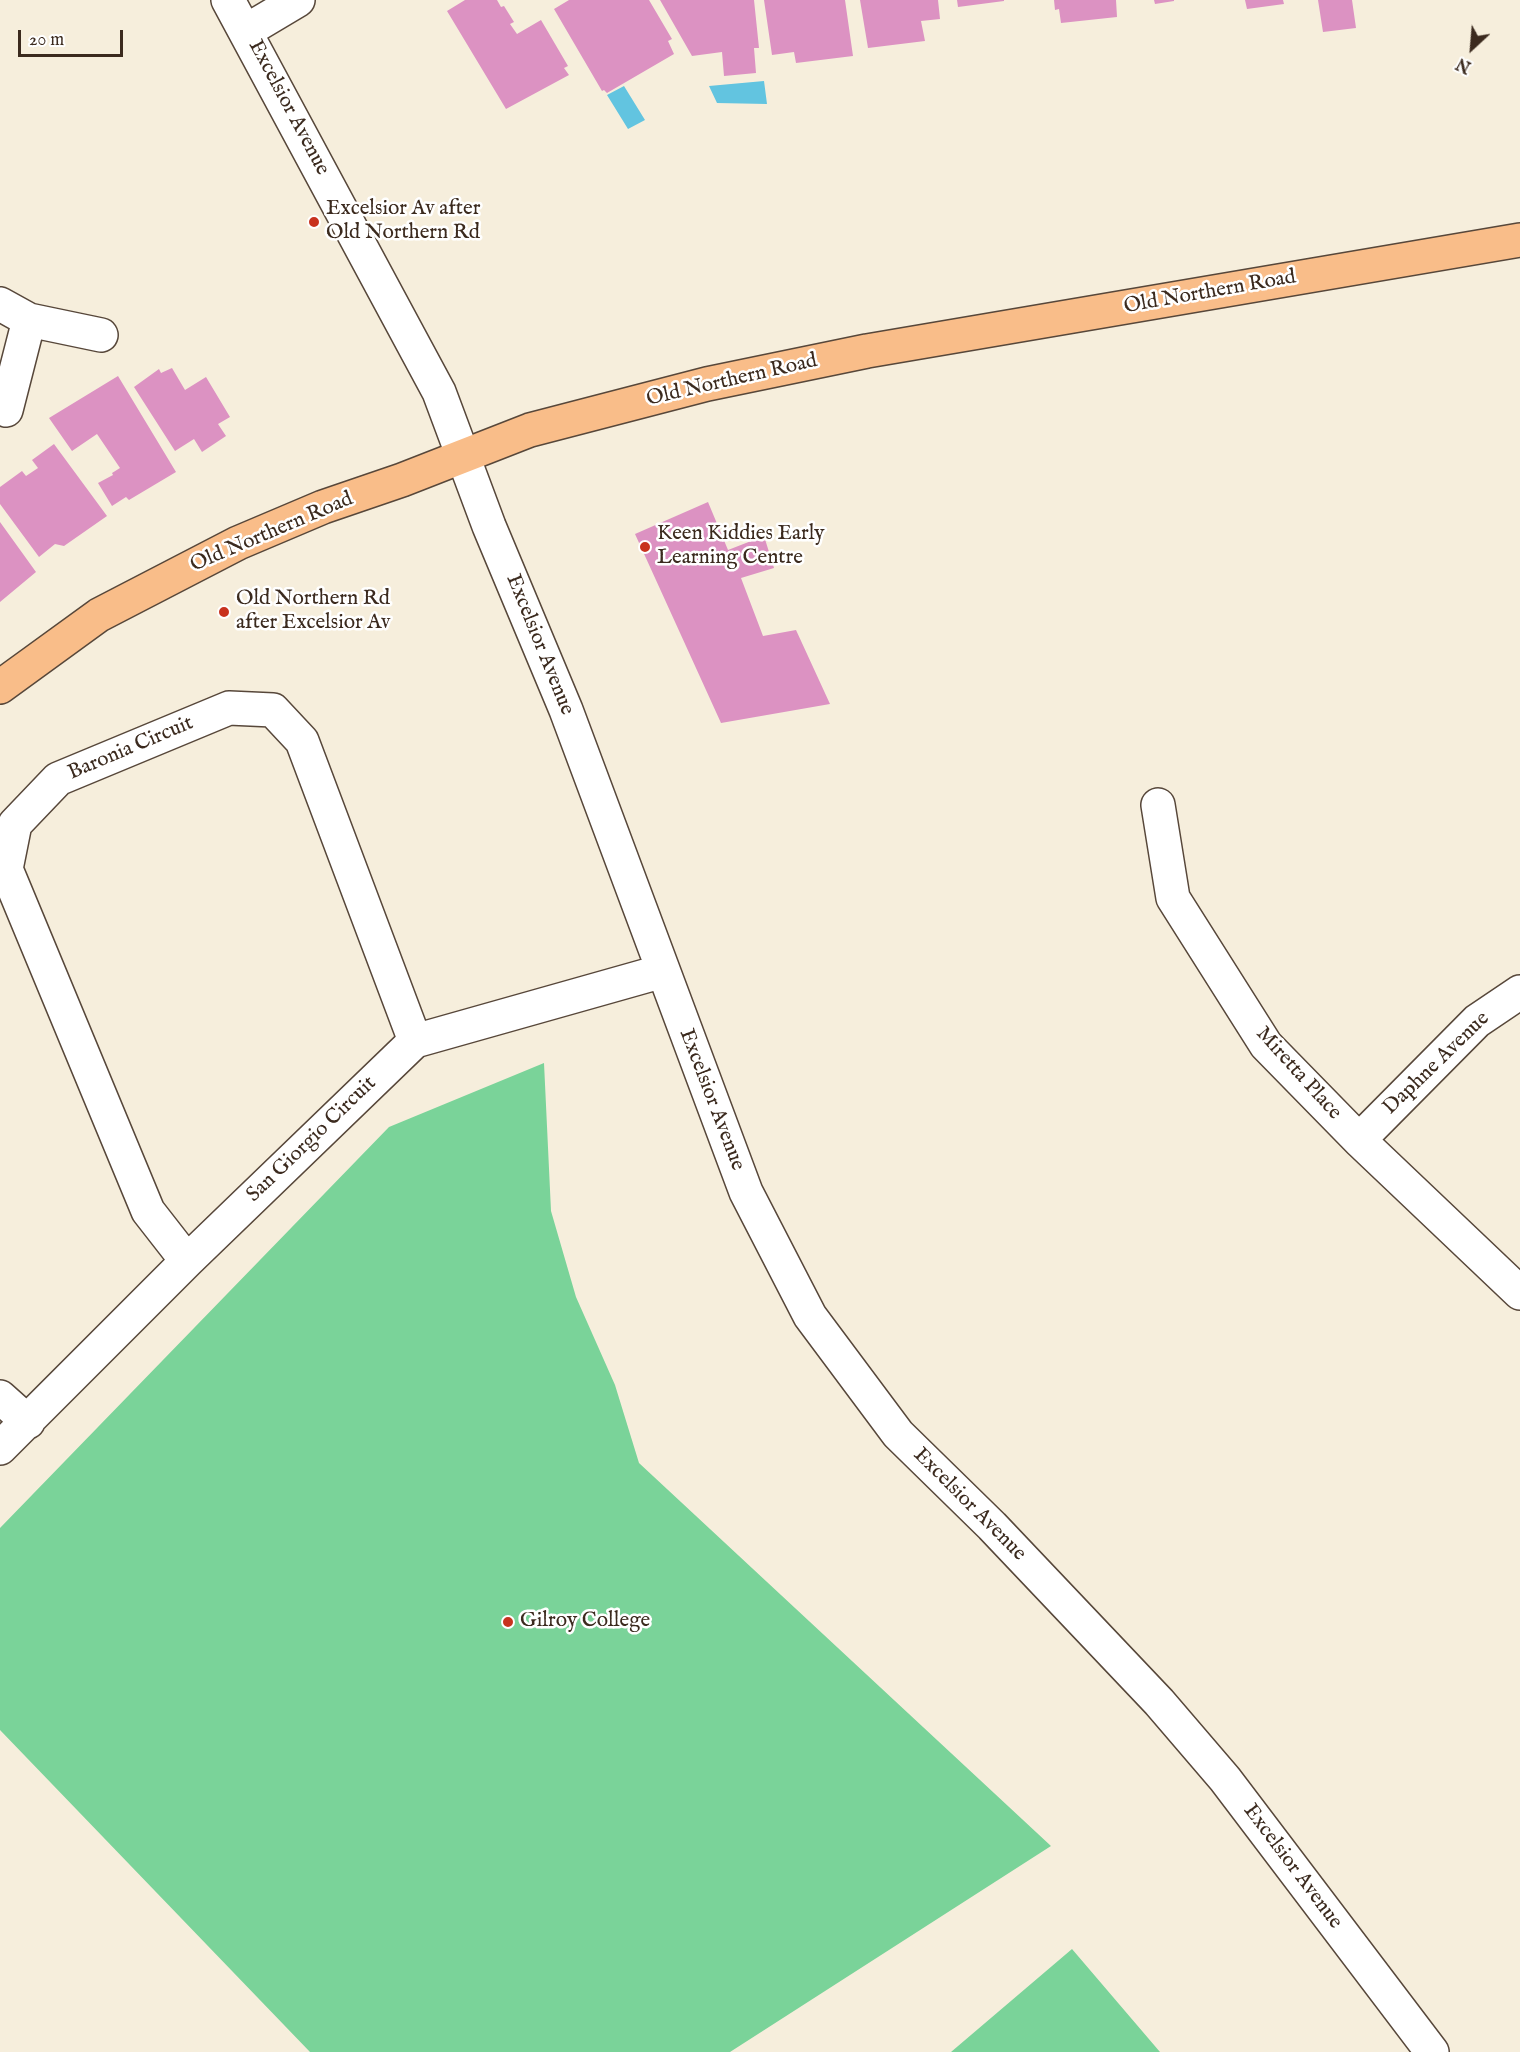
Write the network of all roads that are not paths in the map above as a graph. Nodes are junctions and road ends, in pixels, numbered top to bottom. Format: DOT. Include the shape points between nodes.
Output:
graph roads {
  1 [pos="228,0"];
  2 [pos="298,0"];
  3 [pos="246,31"];
  4 [pos="1520,240"];
  5 [pos="0,304"];
  6 [pos="29,320"];
  7 [pos="101,335"];
  8 [pos="6,410"];
  9 [pos="464,455"];
  10 [pos="0,687"];
  11 [pos="1158,805"];
  12 [pos="663,971"];
  13 [pos="1520,992"];
  14 [pos="415,1041"];
  15 [pos="1359,1140"];
  16 [pos="187,1262"];
  17 [pos="1520,1293"];
  18 [pos="0,1397"];
  19 [pos="28,1422"];
  20 [pos="0,1448"];
  21 [pos="1432,2052"];
  1 -- 3 [label="street, Excelsior Avenue"];
  2 -- 3 [label="street"];
  3 -- 9 [label="street, Excelsior Avenue" via="439,392"];
  4 -- 9 [label="main road, Old Northern Road" via="855,354 707,384 530,430"];
  5 -- 6 [label="street"];
  6 -- 7 [label="street"];
  6 -- 8 [label="street"];
  9 -- 10 [label="main road, Old Northern Road" via="238,543 99,615"];
  9 -- 12 [label="street, Excelsior Avenue" via="489,526 566,710"];
  11 -- 15 [label="street, Miretta Place" via="1173,898 1266,1045"];
  12 -- 14 [label="street, San Giorgio Circuit"];
  12 -- 21 [label="street, Excelsior Avenue" via="746,1192 810,1316 898,1434 1096,1635 1225,1779"];
  13 -- 15 [label="street, Daphne Avenue" via="1477,1021"];
  14 -- 16 [label="street, San Giorgio Circuit"];
  14 -- 16 [label="street, Baronia Circuit" via="302,741 273,710 229,708 58,779 15,824 6,869 148,1211"];
  15 -- 17 [label="street, Miretta Place"];
  16 -- 19 [label="street, San Giorgio Circuit"];
  18 -- 19 [label="street"];
  19 -- 20 [label="street, San Giorgio Circuit"];
}
